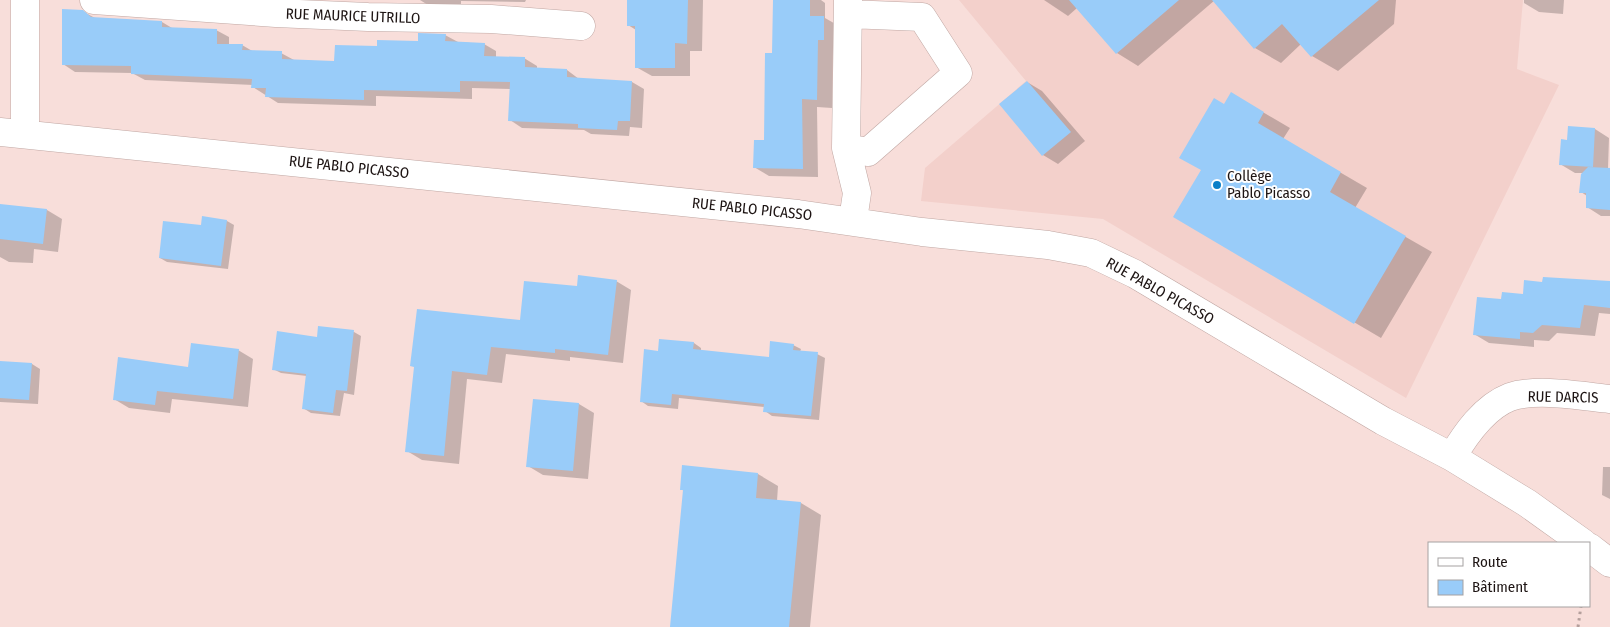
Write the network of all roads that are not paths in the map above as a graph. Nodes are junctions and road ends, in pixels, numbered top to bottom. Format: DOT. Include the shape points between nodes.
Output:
graph roads {
  1 [pos="25,0"];
  2 [pos="94,0"];
  3 [pos="848,7"];
  4 [pos="581,26"];
  5 [pos="12,133"];
  6 [pos="846,148"];
  7 [pos="852,220"];
  8 [pos="1610,398"];
  9 [pos="1452,457"];
  10 [pos="1583,542"];
  11 [pos="1590,548"];
  12 [pos="1610,563"];
  1 -- 5 [label="street"];
  2 -- 4 [label="street, RUE MAURICE UTRILLO" via="276,13 491,19"];
  3 -- 6 [label="street"];
  3 -- 6 [label="street" via="922,17 958,73 868,152"];
  5 -- 7 [label="street, RUE PABLO PICASSO"];
  6 -- 7 [label="street" via="857,193"];
  7 -- 9 [label="street, RUE PABLO PICASSO" via="1091,253 1136,274 1383,420"];
  8 -- 9 [label="street, RUE DARCIS" via="1540,393 1510,398 1484,414 1465,435"];
  9 -- 10 [label="street, RUE PABLO PICASSO"];
  11 -- 12 [label="street"];
}
